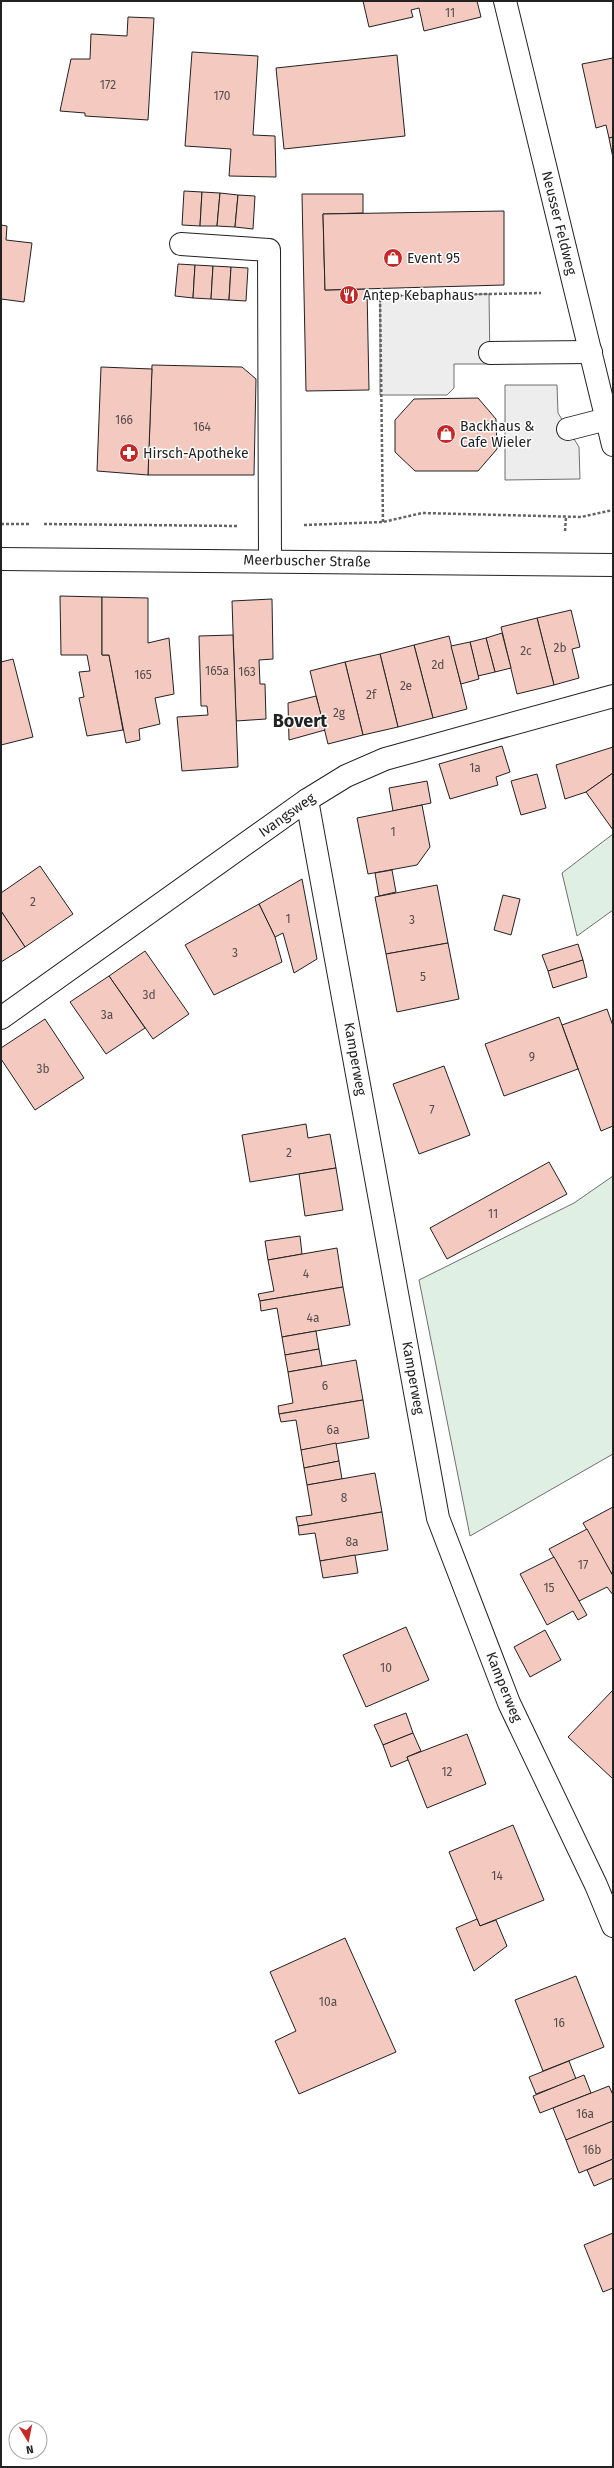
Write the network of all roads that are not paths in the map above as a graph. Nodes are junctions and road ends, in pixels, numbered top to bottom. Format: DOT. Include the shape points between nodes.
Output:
graph roads {
  1 [pos="505,1"];
  2 [pos="181,244"];
  3 [pos="591,352"];
  4 [pos="490,353"];
  5 [pos="607,419"];
  6 [pos="568,429"];
  7 [pos="613,445"];
  8 [pos="1,558"];
  9 [pos="270,561"];
  10 [pos="613,565"];
  11 [pos="613,696"];
  12 [pos="307,800"];
  13 [pos="1,1018"];
  14 [pos="613,1926"];
  1 -- 3 [label="street, Neusser Feldweg"];
  2 -- 9 [label="street" via="269,250"];
  3 -- 4 [label="street"];
  3 -- 5 [label="street, Neusser Feldweg"];
  5 -- 6 [label="street"];
  5 -- 7 [label="street, Neusser Feldweg"];
  8 -- 9 [label="street, Meerbuscher Straße"];
  9 -- 10 [label="street, Meerbuscher Straße"];
  11 -- 12 [label="street, Ivangsweg" via="385,759 346,776"];
  12 -- 13 [label="street, Ivangsweg"];
  12 -- 14 [label="street, Kamperweg" via="438,1518 509,1703"];
}
